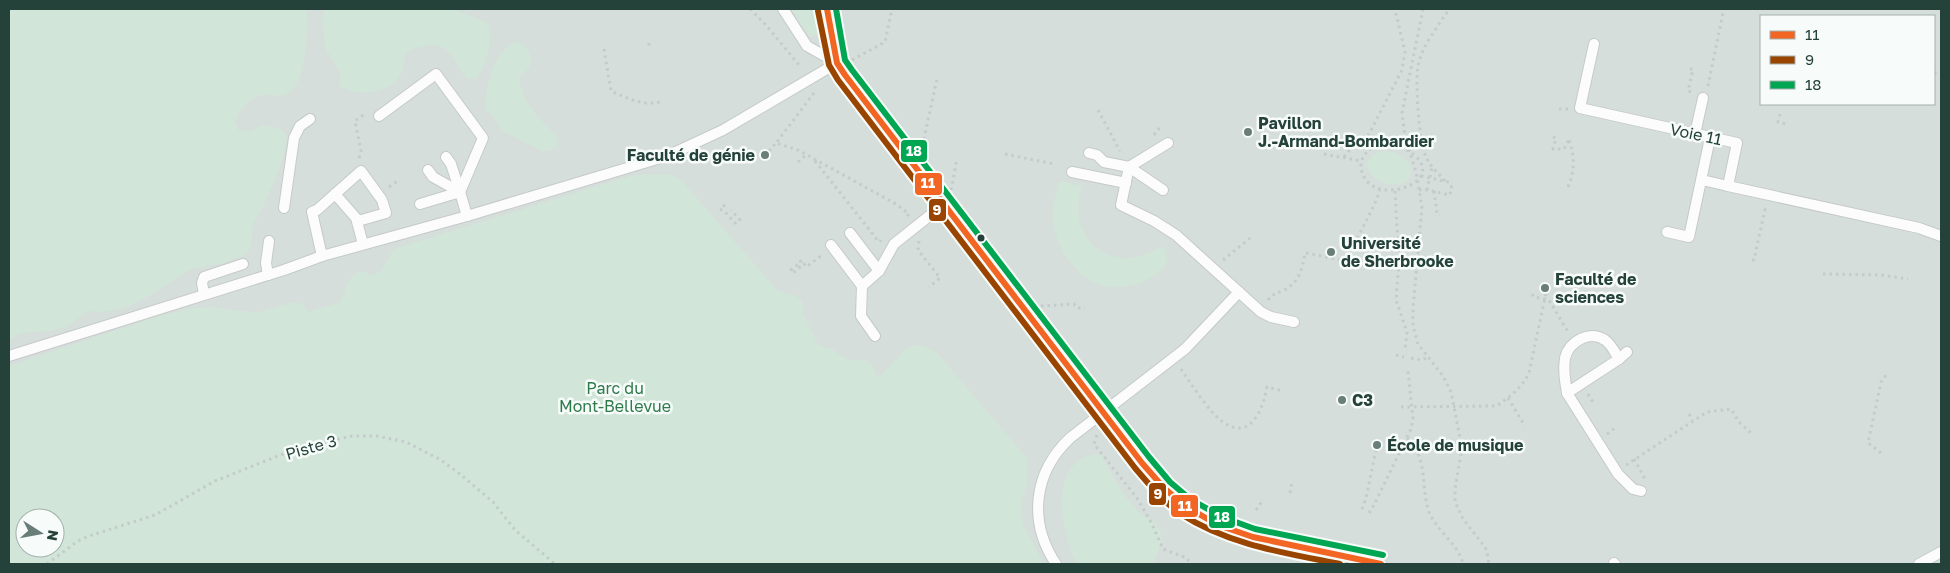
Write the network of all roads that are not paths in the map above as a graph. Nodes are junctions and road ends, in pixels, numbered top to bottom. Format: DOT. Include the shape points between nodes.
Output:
graph roads {
  1 [pos="783,9"];
  2 [pos="827,9"];
  3 [pos="1594,44"];
  4 [pos="837,63"];
  5 [pos="1703,98"];
  6 [pos="379,116"];
  7 [pos="310,119"];
  8 [pos="1696,134"];
  9 [pos="1710,138"];
  10 [pos="1168,143"];
  11 [pos="1089,153"];
  12 [pos="446,157"];
  13 [pos="1129,167"];
  14 [pos="428,170"];
  15 [pos="1072,172"];
  16 [pos="1702,180"];
  17 [pos="1126,183"];
  18 [pos="1728,186"];
  19 [pos="1163,190"];
  20 [pos="460,192"];
  21 [pos="335,194"];
  22 [pos="420,204"];
  23 [pos="943,205"];
  24 [pos="284,208"];
  25 [pos="397,210"];
  26 [pos="386,213"];
  27 [pos="466,216"];
  28 [pos="358,221"];
  29 [pos="1667,232"];
  30 [pos="850,233"];
  31 [pos="1941,236"];
  32 [pos="269,241"];
  33 [pos="363,244"];
  34 [pos="831,245"];
  35 [pos="322,256"];
  36 [pos="244,264"];
  37 [pos="879,271"];
  38 [pos="268,275"];
  39 [pos="862,286"];
  40 [pos="1239,292"];
  41 [pos="204,294"];
  42 [pos="1294,322"];
  43 [pos="875,336"];
  44 [pos="9,356"];
  45 [pos="1567,393"];
  46 [pos="1104,412"];
  47 [pos="1641,491"];
  48 [pos="1941,552"];
  49 [pos="1056,564"];
  50 [pos="1381,564"];
  51 [pos="1918,564"];
  1 -- 4 [label="lane" via="804,44"];
  2 -- 4 [label="lane"];
  3 -- 8 [label="lane, Voie 11" via="1580,108"];
  4 -- 23 [label="lane"];
  4 -- 27 [label="lane" via="723,130 675,152"];
  5 -- 8 [label="lane"];
  6 -- 20 [label="lane" via="436,74 483,138"];
  7 -- 24 [label="lane" via="300,126 294,138"];
  8 -- 9 [label="lane, Voie 11"];
  9 -- 16 [label="lane"];
  9 -- 18 [label="lane, Voie 11" via="1737,143"];
  10 -- 13 [label="lane"];
  11 -- 13 [label="lane" via="1104,162"];
  12 -- 20 [label="lane"];
  13 -- 17 [label="lane"];
  13 -- 19 [label="lane"];
  14 -- 20 [label="lane" via="433,177"];
  15 -- 17 [label="lane"];
  16 -- 18 [label="lane"];
  16 -- 29 [label="lane" via="1689,237"];
  17 -- 40 [label="lane" via="1121,205 1176,235"];
  18 -- 31 [label="lane" via="1920,228"];
  20 -- 22 [label="lane"];
  20 -- 27 [label="lane"];
  21 -- 26 [label="lane" via="361,171 382,200"];
  21 -- 28 [label="lane"];
  21 -- 35 [label="lane" via="312,212"];
  23 -- 37 [label="lane" via="894,244"];
  23 -- 46 [label="lane"];
  25 -- 26 [label="lane"];
  26 -- 28 [label="lane"];
  27 -- 33 [label="lane"];
  28 -- 33 [label="lane"];
  30 -- 37 [label="lane"];
  32 -- 38 [label="lane"];
  33 -- 35 [label="lane"];
  34 -- 39 [label="lane"];
  35 -- 38 [label="lane"];
  36 -- 41 [label="lane" via="204,277"];
  37 -- 39 [label="lane"];
  38 -- 41 [label="lane"];
  39 -- 43 [label="lane" via="861,316"];
  40 -- 42 [label="lane" via="1266,314"];
  40 -- 46 [label="lane" via="1185,349"];
  41 -- 44 [label="lane"];
  45 -- 45 [label="lane" via="1623,356 1600,338 1585,337 1575,342 1565,358"];
  45 -- 47 [label="lane" via="1618,474 1633,489"];
  46 -- 49 [label="lane" via="1070,438 1044,473 1038,502 1039,522 1043,541"];
  46 -- 50 [label="lane" via="1164,488 1203,518 1253,537"];
  48 -- 51 [label="lane"];
}
